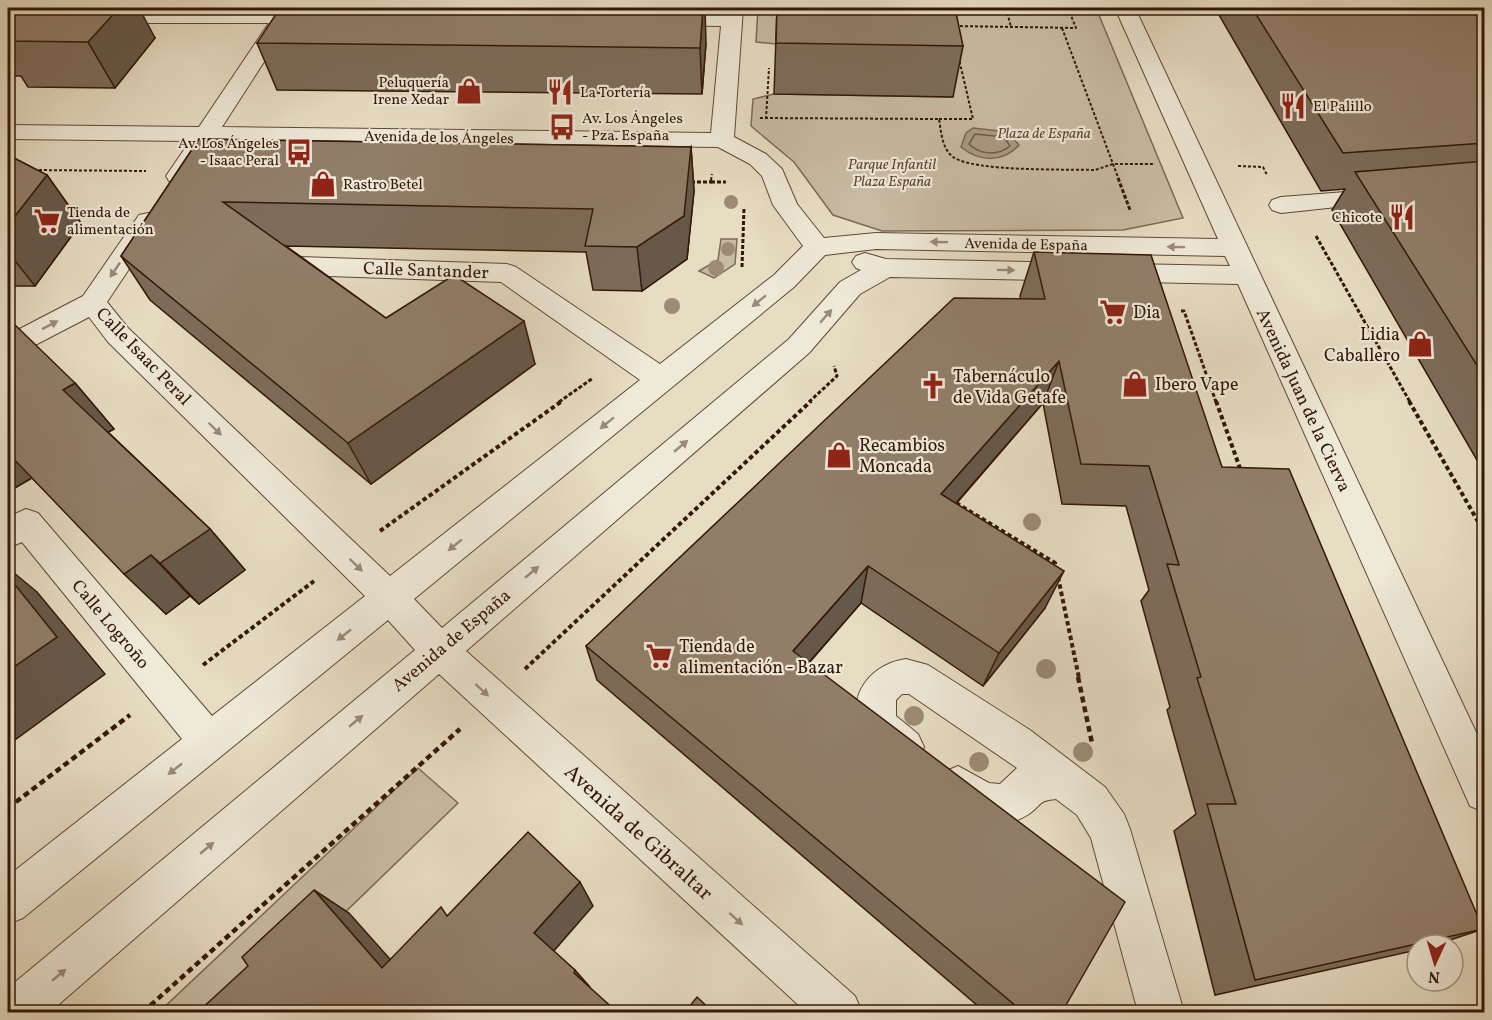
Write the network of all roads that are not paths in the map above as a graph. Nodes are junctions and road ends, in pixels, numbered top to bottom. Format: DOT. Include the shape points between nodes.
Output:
graph roads {
  1 [pos="1125,8"];
  2 [pos="732,14"];
  3 [pos="84,17"];
  4 [pos="283,17"];
  5 [pos="318,17"];
  6 [pos="637,19"];
  7 [pos="8,132"];
  8 [pos="206,134"];
  9 [pos="722,140"];
  10 [pos="1403,195"];
  11 [pos="1290,205"];
  12 [pos="817,247"];
  13 [pos="1241,262"];
  14 [pos="300,266"];
  15 [pos="885,268"];
  16 [pos="93,303"];
  17 [pos="8,347"];
  18 [pos="662,380"];
  19 [pos="8,534"];
  20 [pos="390,598"];
  21 [pos="439,650"];
  22 [pos="209,742"];
  23 [pos="1062,779"];
  24 [pos="1485,792"];
  25 [pos="8,903"];
  26 [pos="15,1012"];
  27 [pos="839,1012"];
  28 [pos="1161,1012"];
  1 -- 13 [label="street, Avenida Juan de la Cierva"];
  2 -- 6 [label="street"];
  2 -- 9 [label="street"];
  3 -- 4 [label="street"];
  4 -- 5 [label="street"];
  4 -- 8 [label="street, Calle Isaac Peral"];
  7 -- 8 [label="street, Avenida de los Ángeles"];
  8 -- 9 [label="street, Avenida de los Ángeles"];
  8 -- 16 [label="street, Calle Isaac Peral, one-way"];
  9 -- 12 [label="street, Avenida de los Ángeles" via="758,159 773,174 785,205"];
  10 -- 11 [label="street"];
  13 -- 12 [label="street, Avenida de España, one-way" via="1143,246 876,241"];
  12 -- 15 [label="street, Avenida de España"];
  12 -- 18 [label="street, one-way" via="784,281"];
  15 -- 13 [label="street, Avenida de España, one-way" via="1153,272"];
  13 -- 24 [label="street, Avenida Juan de la Cierva"];
  14 -- 18 [label="street, Calle Santander" via="507,273"];
  21 -- 15 [label="street, Avenida de España, one-way" via="799,346 850,288"];
  17 -- 16 [label="street, one-way"];
  16 -- 20 [label="street, Calle Isaac Peral, one-way" via="118,335"];
  18 -- 20 [label="street, one-way"];
  19 -- 22 [label="street, Calle Logroño" via="26,523"];
  20 -- 21 [label="street, Calle Isaac Peral"];
  20 -- 22 [label="street, one-way"];
  26 -- 21 [label="street, Avenida de España, one-way"];
  21 -- 27 [label="street, Avenida de Gibraltar, one-way"];
  22 -- 25 [label="street, one-way"];
  23 -- 28 [label="street" via="1091,801 1109,829"];
}
